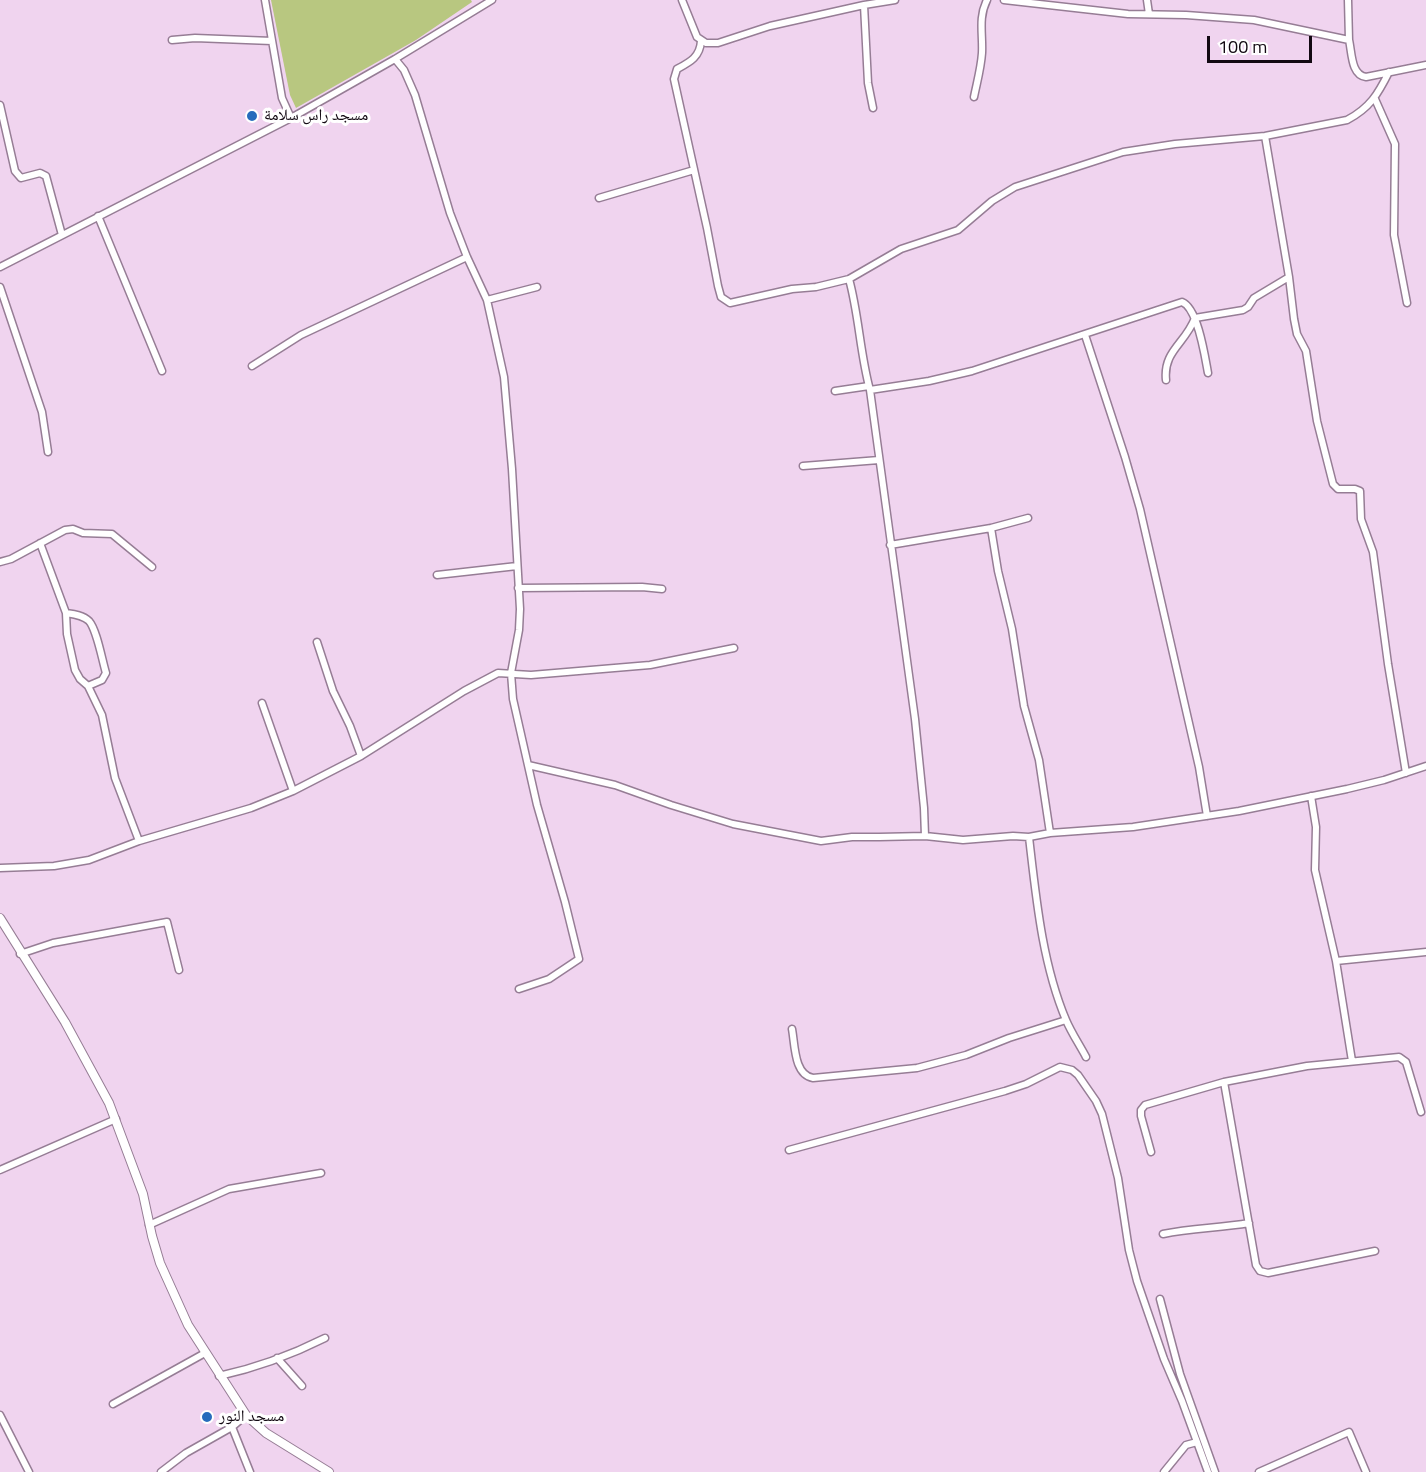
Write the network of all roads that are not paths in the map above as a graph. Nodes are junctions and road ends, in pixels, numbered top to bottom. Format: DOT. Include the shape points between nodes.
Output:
graph roads {
  1 [pos="265,0"];
  2 [pos="492,0"];
  3 [pos="682,0"];
  4 [pos="895,0"];
  5 [pos="987,0"];
  6 [pos="1004,0"];
  7 [pos="1147,0"];
  8 [pos="1348,0"];
  9 [pos="864,4"];
  10 [pos="1149,14"];
  11 [pos="172,40"];
  12 [pos="1349,40"];
  13 [pos="272,41"];
  14 [pos="701,41"];
  15 [pos="395,59"];
  16 [pos="1426,65"];
  17 [pos="1389,72"];
  18 [pos="974,97"];
  19 [pos="1375,99"];
  20 [pos="0,105"];
  21 [pos="873,108"];
  22 [pos="291,118"];
  23 [pos="1265,136"];
  24 [pos="694,170"];
  25 [pos="599,198"];
  26 [pos="98,216"];
  27 [pos="62,235"];
  28 [pos="467,257"];
  29 [pos="0,267"];
  30 [pos="1288,277"];
  31 [pos="849,279"];
  32 [pos="0,287"];
  33 [pos="537,287"];
  34 [pos="487,300"];
  35 [pos="1407,303"];
  36 [pos="1195,318"];
  37 [pos="1085,335"];
  38 [pos="252,366"];
  39 [pos="162,371"];
  40 [pos="1208,374"];
  41 [pos="1166,380"];
  42 [pos="869,388"];
  43 [pos="835,391"];
  44 [pos="48,452"];
  45 [pos="879,460"];
  46 [pos="803,466"];
  47 [pos="1028,518"];
  48 [pos="991,528"];
  49 [pos="40,543"];
  50 [pos="890,545"];
  51 [pos="0,562"];
  52 [pos="517,566"];
  53 [pos="152,567"];
  54 [pos="438,575"];
  55 [pos="518,588"];
  56 [pos="662,589"];
  57 [pos="66,613"];
  58 [pos="317,642"];
  59 [pos="734,648"];
  60 [pos="511,673"];
  61 [pos="88,686"];
  62 [pos="262,703"];
  63 [pos="361,756"];
  64 [pos="528,765"];
  65 [pos="1426,766"];
  66 [pos="1406,773"];
  67 [pos="293,791"];
  68 [pos="1311,796"];
  69 [pos="1207,816"];
  70 [pos="1050,833"];
  71 [pos="925,836"];
  72 [pos="1029,837"];
  73 [pos="139,840"];
  74 [pos="0,860"];
  75 [pos="2,868"];
  76 [pos="0,918"];
  77 [pos="1426,952"];
  78 [pos="20,954"];
  79 [pos="1336,961"];
  80 [pos="179,970"];
  81 [pos="519,988"];
  82 [pos="1066,1020"];
  83 [pos="792,1029"];
  84 [pos="1086,1057"];
  85 [pos="1352,1062"];
  86 [pos="1224,1082"];
  87 [pos="1421,1112"];
  88 [pos="116,1119"];
  89 [pos="789,1150"];
  90 [pos="1151,1152"];
  91 [pos="0,1170"];
  92 [pos="321,1173"];
  93 [pos="1249,1223"];
  94 [pos="149,1225"];
  95 [pos="1163,1234"];
  96 [pos="1375,1251"];
  97 [pos="1160,1299"];
  98 [pos="325,1338"];
  99 [pos="205,1353"];
  100 [pos="278,1358"];
  101 [pos="219,1376"];
  102 [pos="302,1386"];
  103 [pos="113,1404"];
  104 [pos="246,1415"];
  105 [pos="0,1417"];
  106 [pos="232,1427"];
  107 [pos="1197,1442"];
  108 [pos="29,1472"];
  109 [pos="161,1472"];
  110 [pos="250,1472"];
  111 [pos="329,1472"];
  112 [pos="1164,1472"];
  113 [pos="1208,1472"];
  114 [pos="1215,1472"];
  115 [pos="1259,1472"];
  116 [pos="1366,1472"];
  1 -- 13 [label="street"];
  2 -- 15 [label="street"];
  3 -- 14 [label="street"];
  4 -- 9 [label="street"];
  5 -- 18 [label="street" via="982,9 982,51"];
  6 -- 10 [label="street"];
  7 -- 10 [label="street"];
  8 -- 12 [label="street"];
  9 -- 14 [label="street" via="770,26 718,43"];
  9 -- 21 [label="street"];
  10 -- 12 [label="street" via="1254,20"];
  11 -- 13 [label="street"];
  12 -- 17 [label="street" via="1355,72 1366,77"];
  13 -- 22 [label="street" via="282,98"];
  14 -- 24 [label="street" via="698,55 674,74"];
  15 -- 22 [label="street"];
  15 -- 28 [label="street" via="415,95"];
  16 -- 17 [label="street"];
  17 -- 19 [label="street"];
  19 -- 23 [label="street" via="1347,120"];
  19 -- 35 [label="street" via="1395,144 1394,235"];
  20 -- 27 [label="street" via="15,171 21,178 40,173 46,176"];
  22 -- 26 [label="street"];
  23 -- 30 [label="street"];
  23 -- 31 [label="street" via="1123,152 1037,179 992,201 958,230 894,252"];
  24 -- 25 [label="street"];
  24 -- 31 [label="street" via="718,286 726,301 740,302"];
  26 -- 27 [label="street"];
  26 -- 39 [label="street"];
  27 -- 29 [label="street"];
  28 -- 34 [label="street"];
  28 -- 38 [label="street" via="301,335"];
  30 -- 36 [label="street" via="1254,298 1243,310"];
  30 -- 66 [label="street" via="1297,334 1306,351 1317,421 1333,484 1360,494 1361,519 1373,552"];
  31 -- 42 [label="street"];
  32 -- 44 [label="street" via="42,412"];
  33 -- 34 [label="street"];
  34 -- 52 [label="street" via="504,377"];
  36 -- 37 [label="street" via="1190,307 1182,302"];
  36 -- 40 [label="street"];
  36 -- 41 [label="street" via="1169,356"];
  37 -- 42 [label="street" via="972,371"];
  37 -- 69 [label="street" via="1140,509"];
  42 -- 43 [label="street"];
  42 -- 45 [label="street"];
  45 -- 46 [label="street"];
  45 -- 50 [label="street"];
  47 -- 48 [label="street"];
  48 -- 50 [label="street"];
  48 -- 70 [label="street" via="1024,706 1039,760"];
  49 -- 51 [label="street"];
  49 -- 53 [label="street" via="65,530 112,534"];
  49 -- 57 [label="street"];
  50 -- 71 [label="street" via="915,719"];
  52 -- 54 [label="street"];
  52 -- 55 [label="street"];
  55 -- 56 [label="street"];
  55 -- 60 [label="street" via="519,630"];
  57 -- 61 [label="street" via="71,657 80,679"];
  57 -- 61 [label="street" via="90,622 94,632 106,673 102,680"];
  58 -- 63 [label="street"];
  59 -- 60 [label="street" via="650,665"];
  60 -- 63 [label="street" via="498,673 464,691"];
  60 -- 64 [label="street"];
  61 -- 73 [label="street" via="102,715 115,778"];
  62 -- 67 [label="street"];
  63 -- 67 [label="street"];
  64 -- 71 [label="street" via="615,784 733,824 795,837 820,840"];
  64 -- 81 [label="street" via="579,958 549,979"];
  65 -- 66 [label="street"];
  66 -- 68 [label="street"];
  67 -- 73 [label="street" via="251,808"];
  68 -- 69 [label="street"];
  68 -- 79 [label="street" via="1315,870"];
  69 -- 70 [label="street"];
  70 -- 72 [label="street"];
  71 -- 72 [label="street" via="963,840"];
  72 -- 82 [label="street" via="1045,948"];
  73 -- 75 [label="street" via="89,860"];
  74 -- 75 [label="street"];
  76 -- 78 [label="street"];
  77 -- 79 [label="street"];
  78 -- 80 [label="street" via="53,943 166,922"];
  78 -- 88 [label="street" via="88,1062"];
  79 -- 85 [label="street"];
  82 -- 83 [label="street" via="916,1068 813,1078 800,1069"];
  82 -- 84 [label="street"];
  85 -- 86 [label="street"];
  85 -- 87 [label="street" via="1403,1059"];
  86 -- 90 [label="street" via="1145,1105 1141,1116"];
  86 -- 93 [label="street"];
  88 -- 91 [label="street"];
  88 -- 94 [label="street" via="143,1194"];
  89 -- 107 [label="street" via="1005,1091 1060,1067 1072,1070 1090,1090 1102,1114 1137,1281"];
  92 -- 94 [label="street" via="229,1190"];
  93 -- 95 [label="street"];
  93 -- 96 [label="street" via="1256,1265 1266,1273"];
  94 -- 99 [label="street" via="171,1291"];
  97 -- 114 [label="street" via="1180,1374"];
  98 -- 100 [label="street"];
  99 -- 101 [label="street"];
  99 -- 103 [label="street"];
  100 -- 101 [label="street"];
  100 -- 102 [label="street"];
  101 -- 104 [label="street"];
  104 -- 106 [label="street"];
  104 -- 111 [label="street" via="266,1433"];
  105 -- 108 [label="street"];
  106 -- 109 [label="street"];
  106 -- 110 [label="street"];
  107 -- 112 [label="street" via="1186,1445"];
  107 -- 113 [label="street"];
  115 -- 116 [label="street" via="1349,1432"];
}
